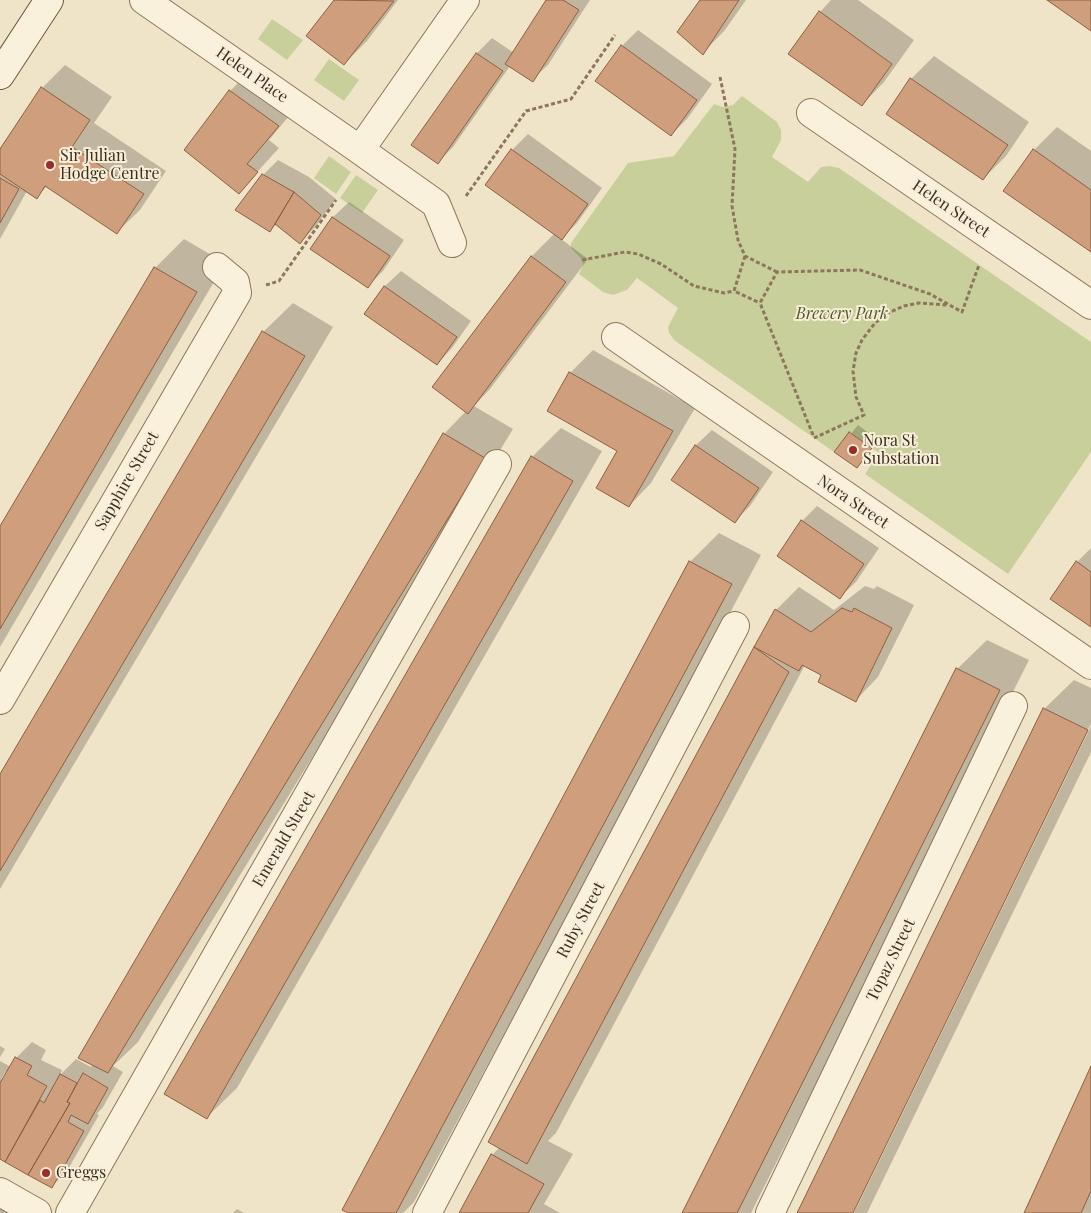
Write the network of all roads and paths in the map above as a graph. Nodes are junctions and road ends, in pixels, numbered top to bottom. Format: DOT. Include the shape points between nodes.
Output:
graph roads {
  1 [pos="48,0"];
  2 [pos="144,0"];
  3 [pos="465,0"];
  4 [pos="615,35"];
  5 [pos="0,74"];
  6 [pos="720,77"];
  7 [pos="811,114"];
  8 [pos="360,150"];
  9 [pos="464,198"];
  10 [pos="336,200"];
  11 [pos="996,240"];
  12 [pos="452,243"];
  13 [pos="745,256"];
  14 [pos="582,260"];
  15 [pos="217,267"];
  16 [pos="777,272"];
  17 [pos="734,291"];
  18 [pos="237,293"];
  19 [pos="760,303"];
  20 [pos="1091,305"];
  21 [pos="951,306"];
  22 [pos="616,337"];
  23 [pos="814,438"];
  24 [pos="797,463"];
  25 [pos="497,464"];
  26 [pos="735,626"];
  27 [pos="1091,665"];
  28 [pos="0,700"];
  29 [pos="1013,706"];
  30 [pos="0,1192"];
  31 [pos="37,1213"];
  32 [pos="70,1213"];
  33 [pos="427,1213"];
  34 [pos="770,1213"];
  1 -- 5 [label="street"];
  2 -- 8 [label="street, Helen Place"];
  3 -- 8 [label="street"];
  4 -- 9 [label="path" via="571,99 526,111"];
  6 -- 13 [label="path" via="735,150 734,221"];
  7 -- 11 [label="street, Helen Street"];
  8 -- 12 [label="street, Helen Place" via="436,204"];
  10 -- 18 [label="path" via="279,281"];
  11 -- 20 [label="street, Helen Street"];
  11 -- 21 [label="path" via="980,265 962,312"];
  13 -- 16 [label="path"];
  13 -- 17 [label="path"];
  14 -- 17 [label="path" via="625,252 638,254 662,264 694,286"];
  15 -- 18 [label="street" via="235,282"];
  16 -- 19 [label="path"];
  16 -- 21 [label="path" via="860,270 930,294"];
  17 -- 19 [label="path"];
  18 -- 28 [label="street, Sapphire Street"];
  19 -- 23 [label="path"];
  21 -- 23 [label="path" via="919,303 904,306 875,323 856,353 853,371 856,397 864,415"];
  22 -- 24 [label="street, Nora Street"];
  23 -- 24 [label="path"];
  24 -- 27 [label="street, Nora Street"];
  25 -- 32 [label="street, Emerald Street"];
  26 -- 33 [label="street, Ruby Street"];
  29 -- 34 [label="street, Topaz Street"];
  30 -- 31 [label="street"];
}
